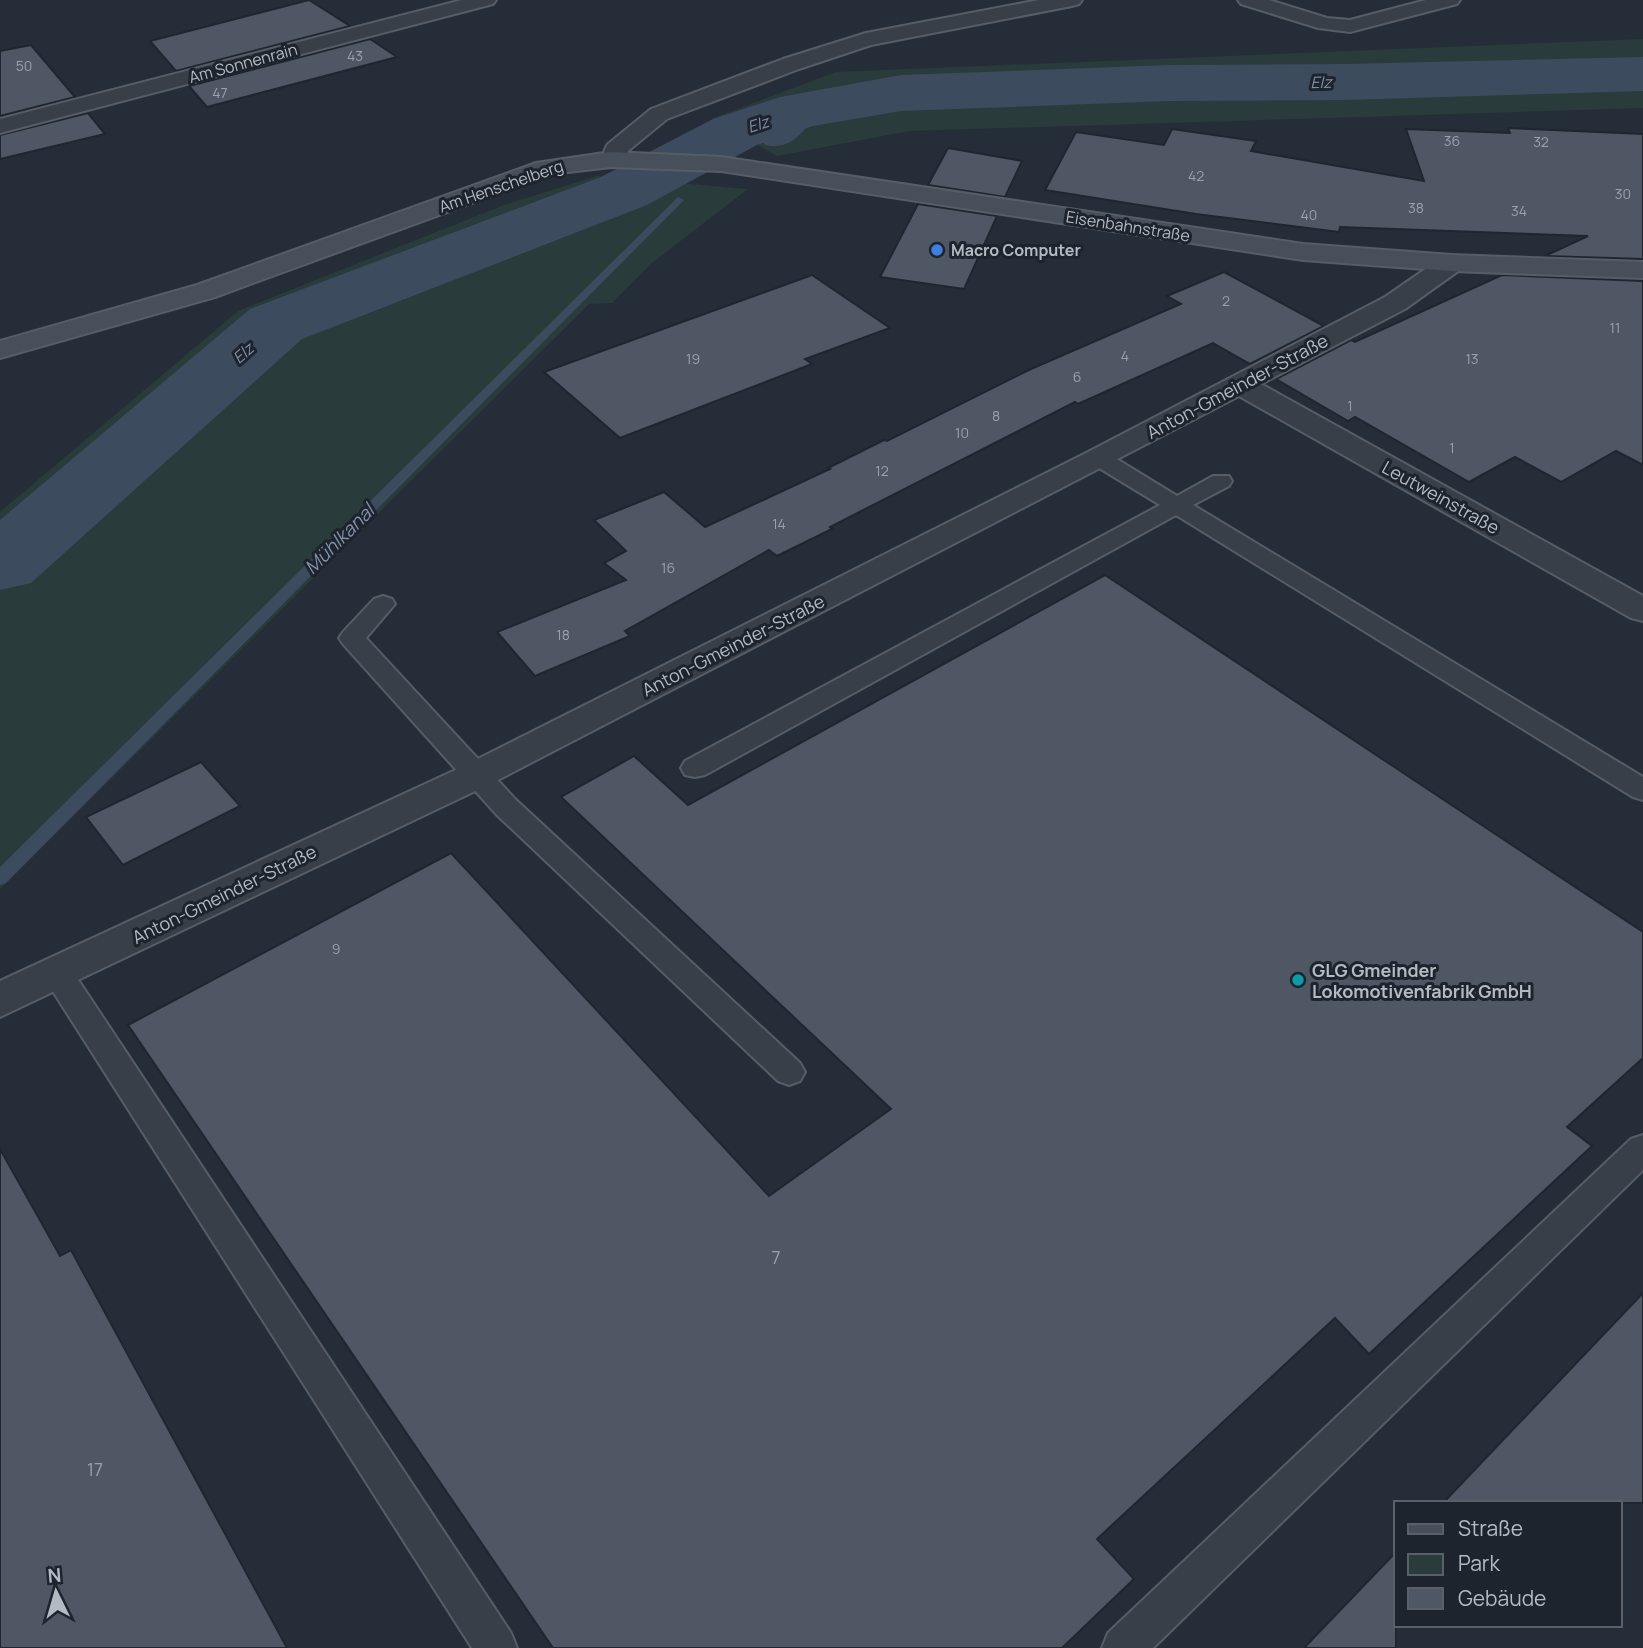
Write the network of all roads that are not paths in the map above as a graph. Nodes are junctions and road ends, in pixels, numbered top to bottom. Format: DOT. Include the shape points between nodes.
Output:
graph roads {
  1 [pos="486,0"];
  2 [pos="1072,0"];
  3 [pos="1248,0"];
  4 [pos="1450,0"];
  5 [pos="0,126"];
  6 [pos="616,158"];
  7 [pos="1452,263"];
  8 [pos="1643,270"];
  9 [pos="0,351"];
  10 [pos="1240,384"];
  11 [pos="1098,458"];
  12 [pos="1221,481"];
  13 [pos="1177,506"];
  14 [pos="383,604"];
  15 [pos="1643,610"];
  16 [pos="695,768"];
  17 [pos="477,775"];
  18 [pos="1643,790"];
  19 [pos="58,974"];
  20 [pos="0,1000"];
  21 [pos="789,1072"];
  22 [pos="1643,1149"];
  23 [pos="496,1648"];
  24 [pos="1123,1648"];
  1 -- 5 [label="street, Am Sonnenrain"];
  2 -- 6 [label="street" via="866,39 791,64 659,114 616,149"];
  3 -- 4 [label="street" via="1325,24 1350,26"];
  6 -- 7 [label="main road, Eisenbahnstraße" via="721,164 1303,252"];
  6 -- 9 [label="main road, Am Henschelberg" via="545,168 206,291"];
  7 -- 8 [label="main road, Eisenbahnstraße"];
  7 -- 10 [label="street, Anton-Gmeinder-Straße" via="1395,303"];
  10 -- 11 [label="street, Anton-Gmeinder-Straße"];
  10 -- 15 [label="street, Leutweinstraße"];
  11 -- 13 [label="lane"];
  11 -- 17 [label="street, Anton-Gmeinder-Straße"];
  12 -- 13 [label="lane"];
  13 -- 16 [label="lane"];
  13 -- 18 [label="lane"];
  14 -- 17 [label="lane" via="352,638"];
  17 -- 19 [label="street, Anton-Gmeinder-Straße"];
  17 -- 21 [label="lane"];
  19 -- 20 [label="street, Anton-Gmeinder-Straße"];
  19 -- 23 [label="lane"];
  22 -- 24 [label="lane"];
}
